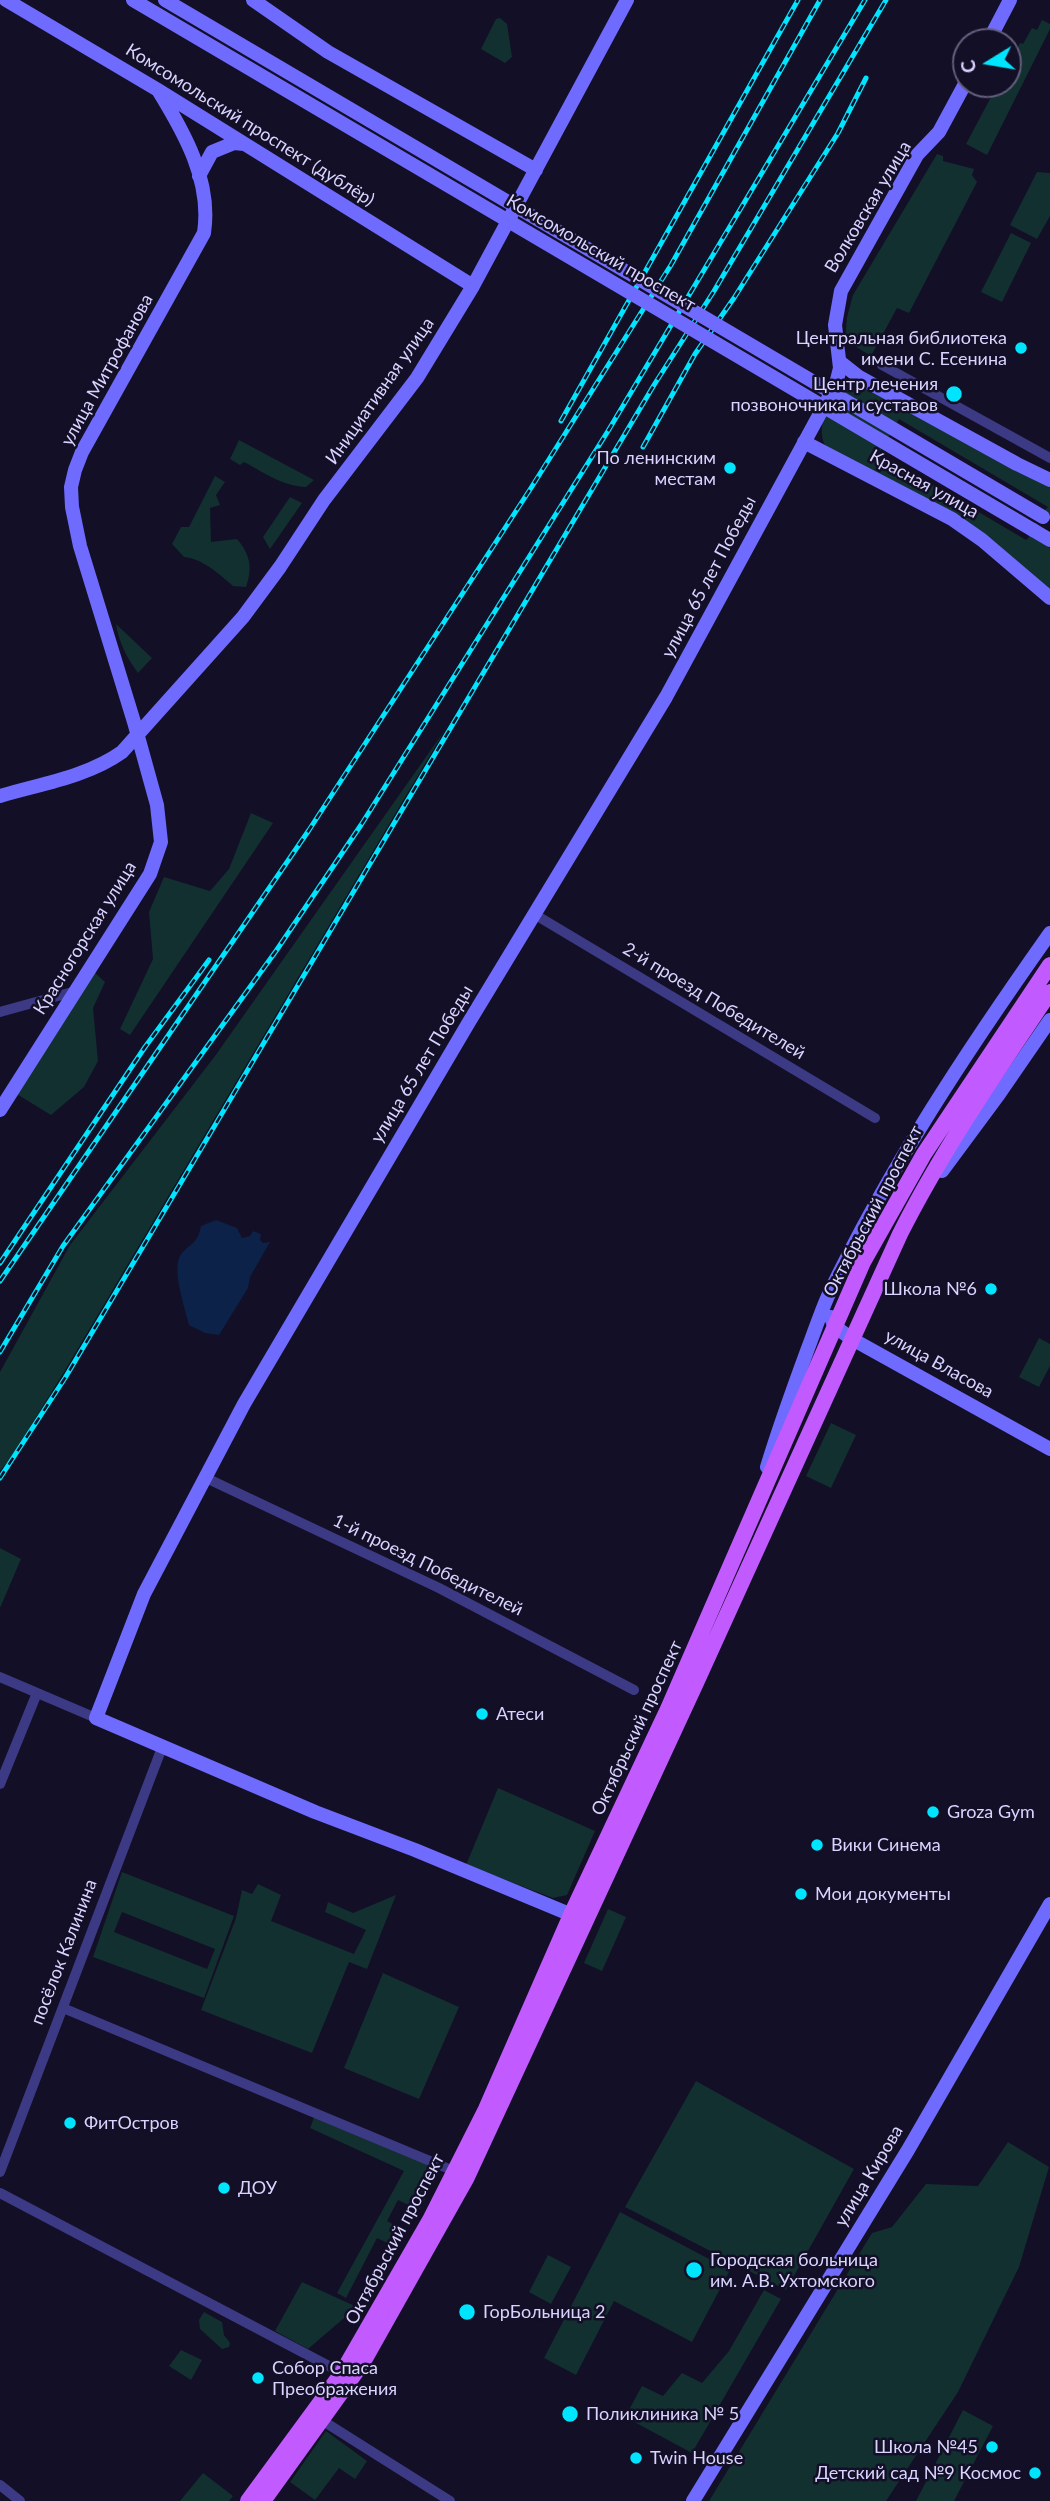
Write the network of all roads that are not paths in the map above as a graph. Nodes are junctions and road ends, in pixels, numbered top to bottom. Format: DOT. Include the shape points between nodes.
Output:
graph roads {
  1 [pos="6,0"];
  2 [pos="133,0"];
  3 [pos="165,0"];
  4 [pos="253,0"];
  5 [pos="627,0"];
  6 [pos="1010,1"];
  7 [pos="18,4"];
  8 [pos="996,28"];
  9 [pos="158,90"];
  10 [pos="957,98"];
  11 [pos="244,144"];
  12 [pos="536,170"];
  13 [pos="199,176"];
  14 [pos="473,286"];
  15 [pos="840,362"];
  16 [pos="882,365"];
  17 [pos="804,442"];
  18 [pos="1050,458"];
  19 [pos="1050,480"];
  20 [pos="1047,519"];
  21 [pos="1050,540"];
  22 [pos="1050,598"];
  23 [pos="137,735"];
  24 [pos="0,796"];
  25 [pos="534,914"];
  26 [pos="1050,933"];
  27 [pos="1050,965"];
  28 [pos="76,991"];
  29 [pos="1050,992"];
  30 [pos="0,1012"];
  31 [pos="1050,1020"];
  32 [pos="0,1110"];
  33 [pos="875,1118"];
  34 [pos="912,1211"];
  35 [pos="827,1298"];
  36 [pos="834,1326"];
  37 [pos="852,1339"];
  38 [pos="1050,1449"];
  39 [pos="204,1477"];
  40 [pos="747,1532"];
  41 [pos="0,1677"];
  42 [pos="634,1690"];
  43 [pos="37,1693"];
  44 [pos="96,1718"];
  45 [pos="163,1745"];
  46 [pos="0,1784"];
  47 [pos="1050,1904"];
  48 [pos="578,1918"];
  49 [pos="63,2008"];
  50 [pos="454,2171"];
  51 [pos="0,2172"];
  52 [pos="0,2193"];
  53 [pos="342,2373"];
  54 [pos="323,2421"];
  55 [pos="0,2485"];
  56 [pos="20,2501"];
  57 [pos="248,2501"];
  58 [pos="263,2501"];
  59 [pos="450,2501"];
  60 [pos="693,2501"];
  1 -- 7 [label="main road, Комсомольский проспект (дублёр)"];
  2 -- 21 [label="main road, Комсомольский проспект, bridge"];
  3 -- 20 [label="main road, Комсомольский проспект, bridge"];
  4 -- 12 [label="main road" via="328,52"];
  5 -- 12 [label="main road, Инициативная улица"];
  6 -- 8 [label="main road"];
  7 -- 9 [label="main road, Комсомольский проспект (дублёр)"];
  9 -- 11 [label="main road, Комсомольский проспект (дублёр)"];
  9 -- 13 [label="main road, улица Митрофанова" via="188,141"];
  10 -- 15 [label="main road, Волковская улица" via="939,132 918,155 841,291 835,325"];
  11 -- 13 [label="main road" via="212,152"];
  11 -- 14 [label="main road, Комсомольский проспект (дублёр)"];
  12 -- 14 [label="main road, Инициативная улица"];
  13 -- 23 [label="main road, улица Митрофанова" via="206,224 200,245 82,452 71,487 80,546"];
  14 -- 23 [label="main road, Инициативная улица" via="417,378 324,500 270,581"];
  15 -- 17 [label="main road, улица 65 лет Победы" via="838,379"];
  15 -- 19 [label="main road" via="859,377"];
  16 -- 18 [label="street"];
  17 -- 22 [label="main road, Красная улица" via="952,519"];
  17 -- 25 [label="main road, улица 65 лет Победы" via="666,697"];
  23 -- 24 [label="main road" via="122,752 92,769"];
  23 -- 28 [label="main road, Красногорская улица" via="157,805 160,842 150,874"];
  25 -- 33 [label="street, 2-й проезд Победителей"];
  25 -- 39 [label="main road, улица 65 лет Победы"];
  26 -- 35 [label="main road" via="909,1145"];
  27 -- 36 [label="main road, Октябрьский проспект" via="924,1154 863,1262"];
  28 -- 30 [label="street"];
  28 -- 32 [label="main road, Красногорская улица"];
  29 -- 34 [label="main road, Октябрьский проспект" via="963,1121"];
  31 -- 34 [label="main road"];
  34 -- 37 [label="main road, Октябрьский проспект"];
  35 -- 36 [label="main road"];
  35 -- 40 [label="main road"];
  36 -- 37 [label="main road, улица Власова"];
  36 -- 40 [label="main road, Октябрьский проспект"];
  37 -- 38 [label="main road, улица Власова"];
  37 -- 48 [label="main road, Октябрьский проспект"];
  39 -- 42 [label="street, 1-й проезд Победителей" via="439,1588"];
  39 -- 44 [label="main road, улица 65 лет Победы" via="144,1594"];
  40 -- 48 [label="main road, Октябрьский проспект"];
  41 -- 43 [label="street"];
  43 -- 44 [label="street"];
  43 -- 46 [label="street"];
  44 -- 45 [label="main road"];
  45 -- 48 [label="main road"];
  45 -- 49 [label="street, посёлок Калинина"];
  47 -- 60 [label="main road, улица Кирова" via="904,2157"];
  48 -- 50 [label="main road, Октябрьский проспект"];
  48 -- 54 [label="main road, Октябрьский проспект" via="467,2177 394,2310"];
  49 -- 50 [label="street"];
  49 -- 51 [label="street, посёлок Калинина"];
  50 -- 53 [label="main road, Октябрьский проспект"];
  52 -- 53 [label="street"];
  53 -- 57 [label="main road, Октябрьский проспект"];
  54 -- 58 [label="main road, Октябрьский проспект"];
  54 -- 59 [label="street"];
  55 -- 56 [label="street"];
}
